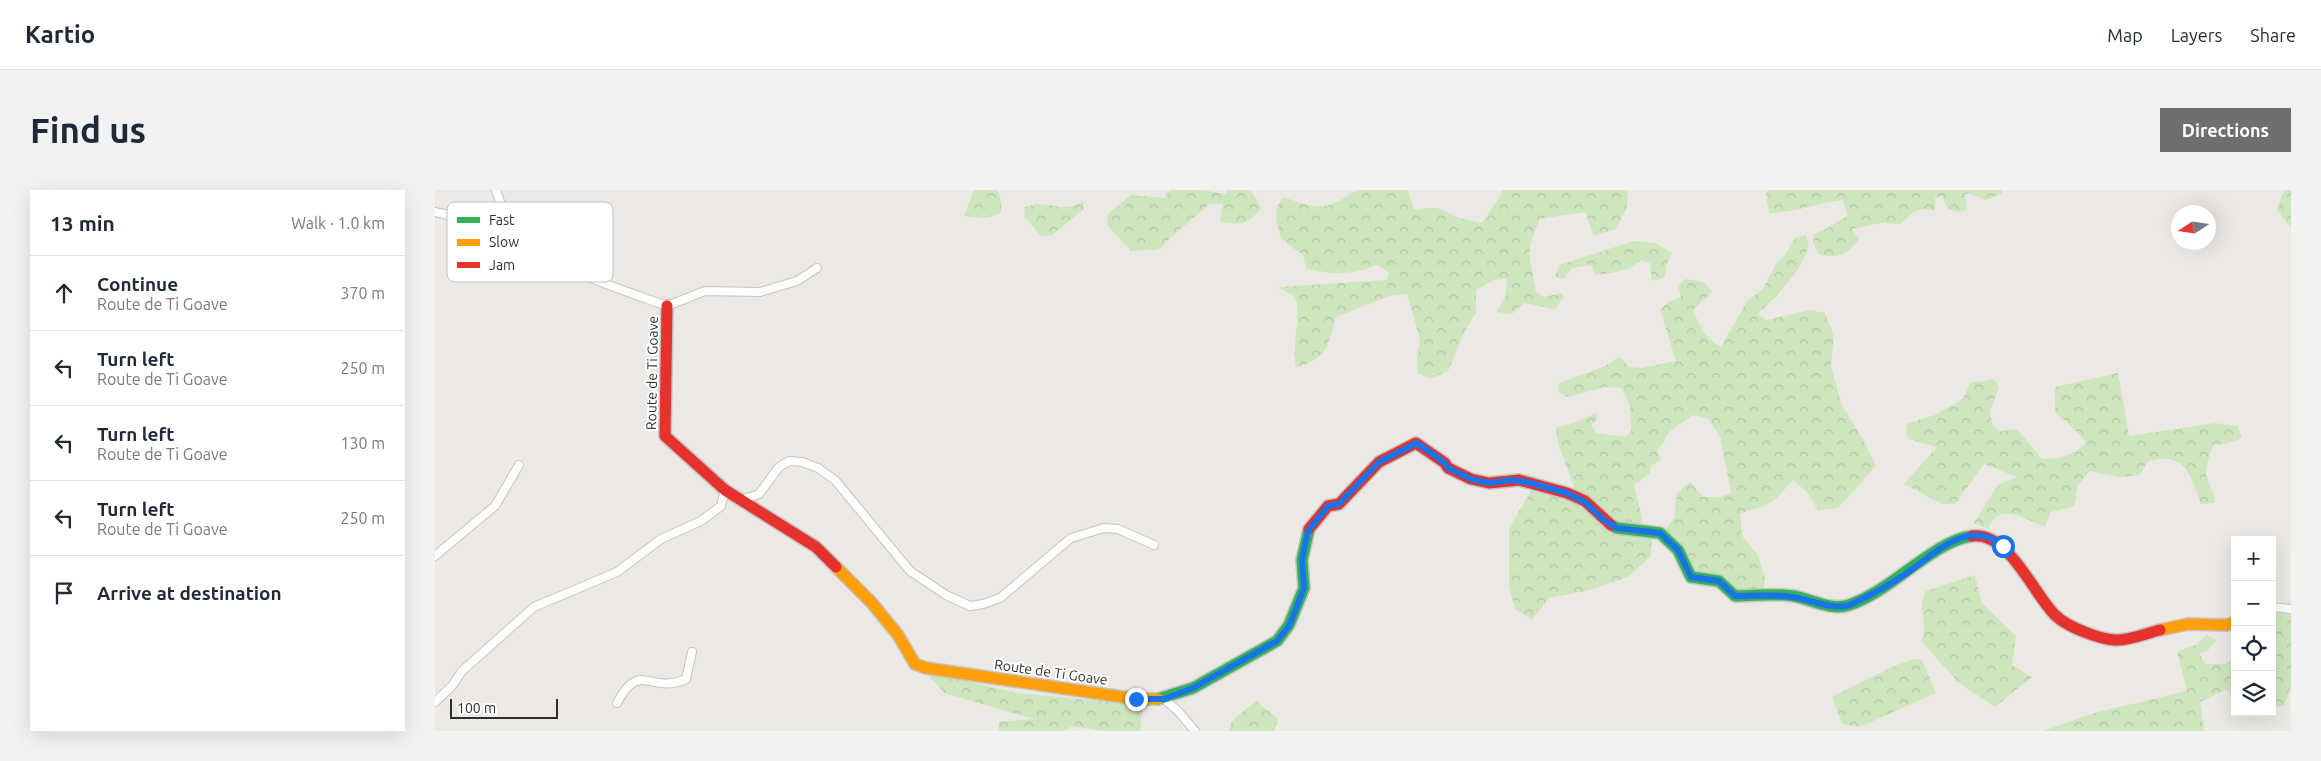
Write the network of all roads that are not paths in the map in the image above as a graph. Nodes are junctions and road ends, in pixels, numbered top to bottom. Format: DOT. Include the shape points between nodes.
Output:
graph roads {
  1 [pos="496,190"];
  2 [pos="500,202"];
  3 [pos="817,268"];
  4 [pos="603,282"];
  5 [pos="667,306"];
  6 [pos="519,465"];
  7 [pos="725,490"];
  8 [pos="741,500"];
  9 [pos="1154,545"];
  10 [pos="435,556"];
  11 [pos="2276,607"];
  12 [pos="2291,609"];
  13 [pos="2231,624"];
  14 [pos="692,652"];
  15 [pos="1164,699"];
  16 [pos="435,702"];
  17 [pos="617,703"];
  18 [pos="1195,731"];
  1 -- 2 [label="street"];
  3 -- 5 [label="street" via="797,281 760,292 705,291"];
  4 -- 5 [label="street"];
  5 -- 7 [label="street, Route de Ti Goave" via="665,436"];
  6 -- 10 [label="street" via="495,506"];
  7 -- 8 [label="street, Route de Ti Goave"];
  7 -- 16 [label="street" via="721,506 701,521 661,539 617,572 534,607 463,671 453,686"];
  8 -- 9 [label="street" via="759,494 779,467 789,461 818,468 835,480 910,571 946,595 970,606 1000,598 1071,538 1105,528 1118,529"];
  8 -- 15 [label="street, Route de Ti Goave" via="816,547 872,603 898,634 915,664 1012,682 1136,699"];
  11 -- 12 [label="street"];
  13 -- 15 [label="street, Route de Ti Goave" via="2188,624 2116,640 2084,632 2056,616 2003,546 1995,538 1985,536 1952,539 1904,575 1841,608 1792,596 1735,596 1719,581 1691,577 1678,550 1660,533 1617,528 1585,502 1527,482 1489,483 1471,479 1448,468 1417,443 1379,462 1339,504 1328,506 1308,531 1302,560 1304,588 1289,626 1277,641 1193,688"];
  14 -- 17 [label="street" via="686,679 663,684 631,681"];
  15 -- 18 [label="street"];
}
